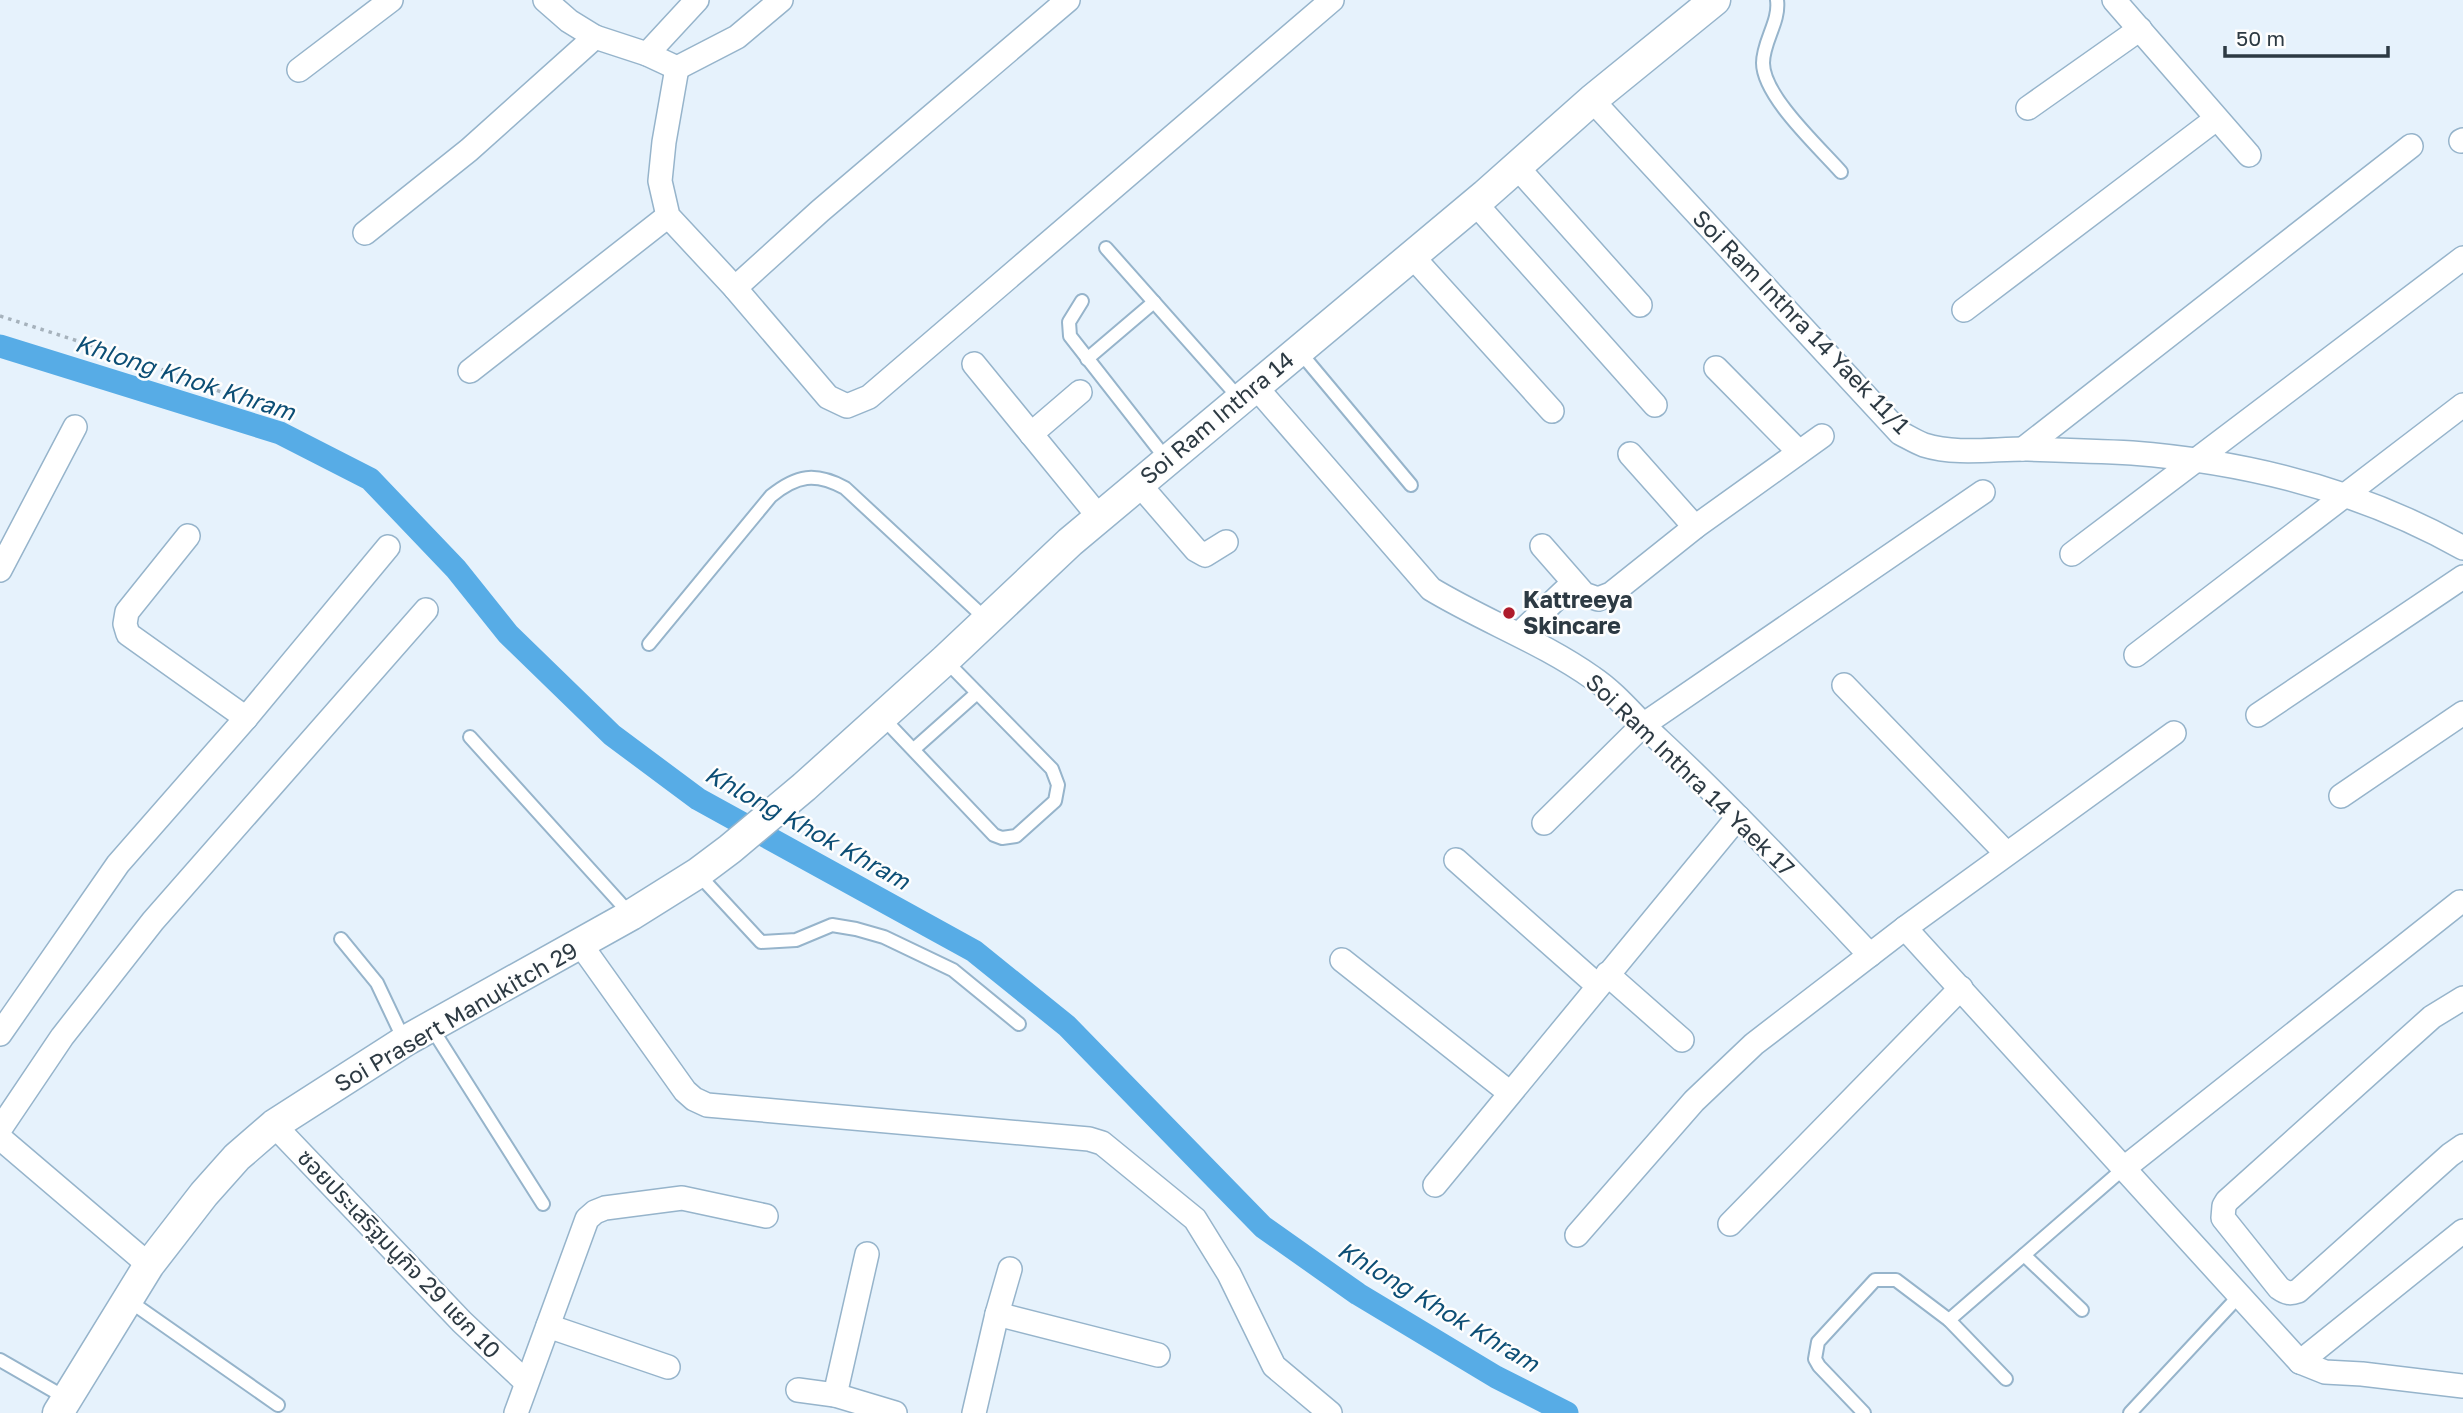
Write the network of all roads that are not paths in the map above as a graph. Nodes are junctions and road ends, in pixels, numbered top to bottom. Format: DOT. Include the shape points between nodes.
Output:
graph roads {
  1 [pos="391,0"];
  2 [pos="545,0"];
  3 [pos="697,0"];
  4 [pos="781,0"];
  5 [pos="1068,0"];
  6 [pos="1332,0"];
  7 [pos="1715,0"];
  8 [pos="1777,0"];
  9 [pos="2114,0"];
  10 [pos="2140,29"];
  11 [pos="595,37"];
  12 [pos="647,54"];
  13 [pos="677,68"];
  14 [pos="299,70"];
  15 [pos="1592,100"];
  16 [pos="2028,108"];
  17 [pos="2216,119"];
  18 [pos="2411,146"];
  19 [pos="2249,155"];
  20 [pos="1517,167"];
  21 [pos="1841,172"];
  22 [pos="1475,203"];
  23 [pos="668,216"];
  24 [pos="365,233"];
  25 [pos="1106,248"];
  26 [pos="1412,256"];
  27 [pos="2463,258"];
  28 [pos="735,288"];
  29 [pos="1082,301"];
  30 [pos="1154,302"];
  31 [pos="1640,304"];
  32 [pos="1964,310"];
  33 [pos="1298,350"];
  34 [pos="1087,359"];
  35 [pos="974,365"];
  36 [pos="1716,368"];
  37 [pos="470,371"];
  38 [pos="1080,392"];
  39 [pos="1247,393"];
  40 [pos="1655,405"];
  41 [pos="2463,405"];
  42 [pos="1552,411"];
  43 [pos="75,426"];
  44 [pos="1031,434"];
  45 [pos="1822,436"];
  46 [pos="2023,449"];
  47 [pos="1799,452"];
  48 [pos="1629,454"];
  49 [pos="1167,460"];
  50 [pos="2197,460"];
  51 [pos="1139,484"];
  52 [pos="1411,485"];
  53 [pos="1983,492"];
  54 [pos="2346,495"];
  55 [pos="1099,517"];
  56 [pos="1695,527"];
  57 [pos="188,536"];
  58 [pos="1226,542"];
  59 [pos="1542,546"];
  60 [pos="2461,546"];
  61 [pos="388,547"];
  62 [pos="2072,554"];
  63 [pos="0,570"];
  64 [pos="2463,577"];
  65 [pos="1573,583"];
  66 [pos="426,610"];
  67 [pos="987,620"];
  68 [pos="1519,634"];
  69 [pos="649,644"];
  70 [pos="2136,655"];
  71 [pos="945,660"];
  72 [pos="1844,685"];
  73 [pos="977,693"];
  74 [pos="2463,713"];
  75 [pos="2258,715"];
  76 [pos="881,717"];
  77 [pos="246,718"];
  78 [pos="1643,725"];
  79 [pos="2174,733"];
  80 [pos="470,737"];
  81 [pos="914,749"];
  82 [pos="2341,796"];
  83 [pos="1738,817"];
  84 [pos="1544,823"];
  85 [pos="730,849"];
  86 [pos="2006,853"];
  87 [pos="1456,860"];
  88 [pos="698,873"];
  89 [pos="2460,902"];
  90 [pos="631,915"];
  91 [pos="1905,928"];
  92 [pos="341,939"];
  93 [pos="580,945"];
  94 [pos="1870,955"];
  95 [pos="1342,960"];
  96 [pos="1602,979"];
  97 [pos="1961,988"];
  98 [pos="2463,998"];
  99 [pos="1019,1024"];
  100 [pos="430,1026"];
  101 [pos="0,1034"];
  102 [pos="1682,1040"];
  103 [pos="405,1041"];
  104 [pos="1510,1093"];
  105 [pos="274,1125"];
  106 [pos="0,1129"];
  107 [pos="0,1138"];
  108 [pos="2463,1146"];
  109 [pos="2123,1169"];
  110 [pos="1435,1185"];
  111 [pos="543,1204"];
  112 [pos="766,1216"];
  113 [pos="1730,1224"];
  114 [pos="2463,1231"];
  115 [pos="1577,1235"];
  116 [pos="867,1254"];
  117 [pos="2024,1255"];
  118 [pos="149,1265"];
  119 [pos="1010,1269"];
  120 [pos="2238,1297"];
  121 [pos="128,1300"];
  122 [pos="2082,1310"];
  123 [pos="997,1314"];
  124 [pos="1949,1320"];
  125 [pos="548,1326"];
  126 [pos="1158,1355"];
  127 [pos="0,1360"];
  128 [pos="2300,1362"];
  129 [pos="668,1367"];
  130 [pos="2006,1379"];
  131 [pos="526,1382"];
  132 [pos="2463,1386"];
  133 [pos="798,1390"];
  134 [pos="835,1395"];
  135 [pos="278,1405"];
  136 [pos="63,1406"];
  137 [pos="516,1413"];
  138 [pos="895,1413"];
  139 [pos="974,1413"];
  140 [pos="1330,1413"];
  141 [pos="1864,1413"];
  142 [pos="2130,1413"];
  1 -- 14 [label="street"];
  2 -- 11 [label="street"];
  3 -- 12 [label="street"];
  4 -- 13 [label="street" via="737,37"];
  5 -- 28 [label="street"];
  6 -- 28 [label="street" via="857,403 847,407 828,397"];
  7 -- 15 [label="street, Soi Ram Inthra 14"];
  8 -- 21 [label="lane" via="1778,11 1764,51 1764,77 1774,96"];
  9 -- 10 [label="street"];
  10 -- 16 [label="street"];
  10 -- 17 [label="street"];
  11 -- 12 [label="street"];
  11 -- 24 [label="street" via="469,150"];
  12 -- 13 [label="street"];
  13 -- 23 [label="street" via="660,181"];
  15 -- 20 [label="street, Soi Ram Inthra 14"];
  15 -- 46 [label="street, Soi Ram Inthra 14 Yaek 11/1" via="1900,433 1923,445 1957,450"];
  17 -- 19 [label="street"];
  17 -- 32 [label="street"];
  18 -- 46 [label="street"];
  20 -- 22 [label="street, Soi Ram Inthra 14"];
  20 -- 31 [label="street"];
  22 -- 26 [label="street, Soi Ram Inthra 14"];
  22 -- 40 [label="street"];
  23 -- 28 [label="street"];
  23 -- 37 [label="street"];
  25 -- 30 [label="lane"];
  26 -- 33 [label="street, Soi Ram Inthra 14"];
  26 -- 42 [label="street"];
  27 -- 50 [label="street"];
  29 -- 34 [label="lane" via="1068,329"];
  30 -- 34 [label="lane"];
  30 -- 39 [label="lane"];
  33 -- 39 [label="street, Soi Ram Inthra 14"];
  33 -- 52 [label="lane"];
  34 -- 49 [label="lane"];
  35 -- 44 [label="street"];
  36 -- 47 [label="street"];
  38 -- 44 [label="street"];
  39 -- 49 [label="street, Soi Ram Inthra 14"];
  39 -- 68 [label="street, Soi Ram Inthra 14 Yaek 17" via="1431,589"];
  41 -- 54 [label="street"];
  43 -- 63 [label="street"];
  44 -- 55 [label="street"];
  45 -- 47 [label="street"];
  46 -- 50 [label="street, Soi Ram Inthra 14 Yaek 11/1"];
  47 -- 56 [label="street"];
  48 -- 56 [label="street"];
  49 -- 51 [label="street, Soi Ram Inthra 14"];
  50 -- 54 [label="street, Soi Ram Inthra 14 Yaek 11/1"];
  50 -- 62 [label="street"];
  51 -- 55 [label="street, Soi Ram Inthra 14"];
  51 -- 58 [label="street" via="1196,550 1205,555"];
  53 -- 78 [label="street"];
  54 -- 60 [label="street, Soi Ram Inthra 14 Yaek 11/1"];
  54 -- 70 [label="street"];
  55 -- 67 [label="street, Soi Ram Inthra 14"];
  56 -- 65 [label="street" via="1611,594 1598,599"];
  57 -- 77 [label="street" via="127,612 126,629"];
  59 -- 65 [label="street"];
  61 -- 77 [label="street"];
  64 -- 75 [label="street"];
  65 -- 68 [label="street"];
  66 -- 106 [label="street" via="153,921 62,1037"];
  67 -- 69 [label="lane" via="845,488 828,479 804,478 788,482 771,496"];
  67 -- 71 [label="street, Soi Ram Inthra 14"];
  68 -- 78 [label="street, Soi Ram Inthra 14 Yaek 17" via="1596,680"];
  71 -- 73 [label="lane"];
  71 -- 76 [label="street, Soi Ram Inthra 14"];
  72 -- 86 [label="street"];
  73 -- 81 [label="lane"];
  73 -- 81 [label="lane" via="1052,769 1058,785 1055,801 1016,836 1002,838 988,830"];
  74 -- 82 [label="street"];
  76 -- 81 [label="lane"];
  76 -- 85 [label="street, Soi Ram Inthra 14"];
  77 -- 101 [label="street" via="118,864"];
  78 -- 83 [label="street, Soi Ram Inthra 14 Yaek 17"];
  78 -- 84 [label="street"];
  79 -- 86 [label="street"];
  80 -- 90 [label="lane"];
  83 -- 94 [label="street, Soi Ram Inthra 14 Yaek 17"];
  83 -- 96 [label="street"];
  85 -- 88 [label="street, Soi Prasert Manukitch 29"];
  86 -- 91 [label="street"];
  87 -- 96 [label="street"];
  88 -- 90 [label="street, Soi Prasert Manukitch 29"];
  88 -- 99 [label="lane" via="761,942 796,940 832,925 884,937 953,971"];
  89 -- 109 [label="street"];
  90 -- 93 [label="street, Soi Prasert Manukitch 29"];
  91 -- 94 [label="street"];
  91 -- 97 [label="street"];
  92 -- 103 [label="lane" via="377,983"];
  93 -- 100 [label="street, Soi Prasert Manukitch 29"];
  93 -- 140 [label="street" via="685,1091 707,1105 1089,1139 1112,1150 1195,1219 1229,1274 1274,1366"];
  94 -- 115 [label="street" via="1744,1053 1694,1101"];
  95 -- 104 [label="street"];
  96 -- 102 [label="street"];
  96 -- 104 [label="street"];
  97 -- 109 [label="street"];
  97 -- 113 [label="street"];
  98 -- 108 [label="street" via="2432,1017 2227,1201 2223,1218 2279,1288 2293,1293"];
  100 -- 103 [label="street, Soi Prasert Manukitch 29"];
  100 -- 111 [label="lane"];
  103 -- 105 [label="street, Soi Prasert Manukitch 29"];
  104 -- 110 [label="street"];
  105 -- 118 [label="street, Soi Prasert Manukitch 29" via="237,1157"];
  105 -- 131 [label="street, ซอยประเสริฐมนูกิจ 29 แยก 10" via="462,1322"];
  107 -- 118 [label="street"];
  109 -- 117 [label="lane"];
  109 -- 120 [label="street"];
  112 -- 125 [label="street" via="682,1198 595,1212 587,1219"];
  114 -- 128 [label="street"];
  116 -- 134 [label="street"];
  117 -- 122 [label="lane"];
  117 -- 124 [label="lane"];
  118 -- 121 [label="street, Soi Prasert Manukitch 29"];
  119 -- 123 [label="street"];
  120 -- 128 [label="street"];
  120 -- 142 [label="lane"];
  121 -- 135 [label="lane"];
  121 -- 136 [label="street, Soi Prasert Manukitch 29"];
  123 -- 126 [label="street"];
  123 -- 139 [label="street"];
  124 -- 130 [label="lane"];
  124 -- 141 [label="lane" via="1896,1280 1875,1280 1818,1342 1815,1359 1819,1366"];
  125 -- 129 [label="street"];
  125 -- 131 [label="street"];
  127 -- 136 [label="lane"];
  128 -- 132 [label="street" via="2325,1372"];
  131 -- 137 [label="street"];
  133 -- 134 [label="street"];
  134 -- 138 [label="street"];
}
